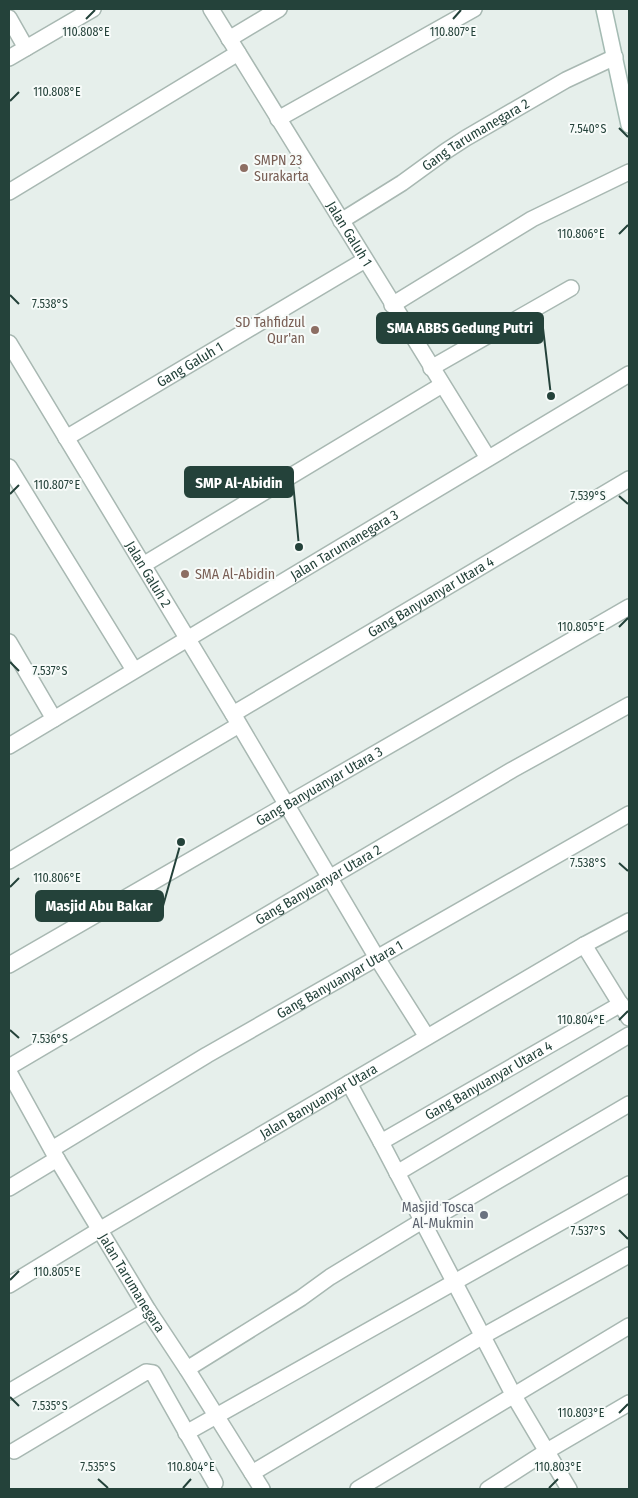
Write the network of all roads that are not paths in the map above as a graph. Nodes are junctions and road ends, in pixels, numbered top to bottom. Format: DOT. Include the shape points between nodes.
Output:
graph roads {
  1 [pos="93,9"];
  2 [pos="211,9"];
  3 [pos="279,9"];
  4 [pos="474,9"];
  5 [pos="604,9"];
  6 [pos="9,18"];
  7 [pos="229,39"];
  8 [pos="26,48"];
  9 [pos="238,53"];
  10 [pos="615,57"];
  11 [pos="9,58"];
  12 [pos="627,96"];
  13 [pos="278,119"];
  14 [pos="629,125"];
  15 [pos="629,172"];
  16 [pos="9,192"];
  17 [pos="341,221"];
  18 [pos="365,260"];
  19 [pos="571,288"];
  20 [pos="392,305"];
  21 [pos="10,349"];
  22 [pos="431,368"];
  23 [pos="629,374"];
  24 [pos="442,385"];
  25 [pos="66,438"];
  26 [pos="488,458"];
  27 [pos="9,466"];
  28 [pos="629,479"];
  29 [pos="143,565"];
  30 [pos="629,608"];
  31 [pos="186,639"];
  32 [pos="9,642"];
  33 [pos="134,670"];
  34 [pos="629,705"];
  35 [pos="54,719"];
  36 [pos="236,720"];
  37 [pos="9,746"];
  38 [pos="286,806"];
  39 [pos="629,814"];
  40 [pos="9,861"];
  41 [pos="331,877"];
  42 [pos="629,920"];
  43 [pos="584,945"];
  44 [pos="377,958"];
  45 [pos="9,965"];
  46 [pos="621,1004"];
  47 [pos="629,1018"];
  48 [pos="629,1035"];
  49 [pos="427,1037"];
  50 [pos="9,1067"];
  51 [pos="9,1072"];
  52 [pos="349,1083"];
  53 [pos="14,1094"];
  54 [pos="629,1104"];
  55 [pos="382,1142"];
  56 [pos="55,1154"];
  57 [pos="397,1172"];
  58 [pos="629,1184"];
  59 [pos="9,1188"];
  60 [pos="423,1223"];
  61 [pos="101,1229"];
  62 [pos="629,1254"];
  63 [pos="454,1283"];
  64 [pos="9,1285"];
  65 [pos="148,1310"];
  66 [pos="629,1326"];
  67 [pos="483,1336"];
  68 [pos="187,1369"];
  69 [pos="9,1392"];
  70 [pos="514,1396"];
  71 [pos="629,1403"];
  72 [pos="216,1416"];
  73 [pos="186,1433"];
  74 [pos="14,1451"];
  75 [pos="547,1451"];
  76 [pos="252,1473"];
  77 [pos="214,1483"];
  78 [pos="262,1489"];
  79 [pos="358,1489"];
  80 [pos="488,1489"];
  81 [pos="568,1489"];
  1 -- 8 [label="street"];
  2 -- 7 [label="street, Jalan Galuh 1"];
  3 -- 7 [label="street"];
  4 -- 13 [label="street"];
  5 -- 10 [label="street"];
  6 -- 8 [label="street"];
  7 -- 9 [label="street, Jalan Galuh 1"];
  8 -- 11 [label="street"];
  9 -- 13 [label="street, Jalan Galuh 1"];
  9 -- 16 [label="street"];
  10 -- 12 [label="street"];
  10 -- 17 [label="street, Gang Tarumanegara 2" via="566,80 466,138"];
  12 -- 14 [label="street"];
  13 -- 17 [label="street, Jalan Galuh 1"];
  15 -- 20 [label="street" via="532,219"];
  17 -- 18 [label="street, Jalan Galuh 1"];
  18 -- 20 [label="street, Jalan Galuh 1"];
  18 -- 25 [label="street, Gang Galuh 1"];
  19 -- 22 [label="street"];
  20 -- 22 [label="street, Jalan Galuh 1"];
  21 -- 25 [label="street, Jalan Galuh 2"];
  22 -- 24 [label="street, Jalan Galuh 1"];
  23 -- 26 [label="street, Jalan Tarumanegara 3"];
  24 -- 26 [label="street, Jalan Galuh 1"];
  24 -- 29 [label="street"];
  25 -- 29 [label="street, Jalan Galuh 2"];
  26 -- 31 [label="street, Jalan Tarumanegara 3"];
  27 -- 33 [label="street"];
  28 -- 36 [label="street, Gang Banyuanyar Utara 4"];
  29 -- 31 [label="street, Jalan Galuh 2"];
  30 -- 38 [label="street, Gang Banyuanyar Utara 3"];
  31 -- 33 [label="street, Jalan Tarumanegara 3"];
  31 -- 36 [label="street, Jalan Galuh 2"];
  32 -- 35 [label="street"];
  33 -- 35 [label="street, Jalan Tarumanegara 3"];
  34 -- 41 [label="street, Gang Banyuanyar Utara 2"];
  35 -- 37 [label="street, Jalan Tarumanegara 3"];
  36 -- 38 [label="street, Jalan Galuh 2"];
  36 -- 40 [label="street, Gang Banyuanyar Utara 4"];
  38 -- 41 [label="street, Jalan Galuh 2"];
  38 -- 45 [label="street, Gang Banyuanyar Utara 3"];
  39 -- 44 [label="street, Gang Banyuanyar Utara 1"];
  41 -- 44 [label="street, Jalan Galuh 2"];
  41 -- 50 [label="street, Gang Banyuanyar Utara 2"];
  42 -- 43 [label="street, Jalan Banyuanyar Utara"];
  43 -- 46 [label="street"];
  43 -- 49 [label="street, Jalan Banyuanyar Utara"];
  44 -- 49 [label="street, Jalan Galuh 2"];
  44 -- 56 [label="street, Gang Banyuanyar Utara 1" via="207,1055"];
  46 -- 47 [label="street"];
  46 -- 55 [label="street, Gang Banyuanyar Utara 4"];
  48 -- 57 [label="street"];
  49 -- 52 [label="street, Jalan Banyuanyar Utara"];
  51 -- 53 [label="street, Jalan Tarumanegara"];
  52 -- 55 [label="street"];
  52 -- 61 [label="street, Jalan Banyuanyar Utara"];
  53 -- 56 [label="street, Jalan Tarumanegara"];
  54 -- 60 [label="street"];
  55 -- 57 [label="street"];
  56 -- 59 [label="street, Gang Banyuanyar Utara 1"];
  56 -- 61 [label="street, Jalan Tarumanegara"];
  57 -- 60 [label="street"];
  58 -- 63 [label="street"];
  60 -- 63 [label="street"];
  60 -- 68 [label="street" via="330,1276 301,1298"];
  61 -- 64 [label="street, Jalan Banyuanyar Utara"];
  61 -- 65 [label="street, Jalan Tarumanegara"];
  62 -- 67 [label="street"];
  63 -- 67 [label="street"];
  63 -- 72 [label="street"];
  65 -- 68 [label="street, Jalan Tarumanegara"];
  65 -- 69 [label="street"];
  66 -- 70 [label="street"];
  67 -- 70 [label="street"];
  67 -- 76 [label="street"];
  68 -- 72 [label="street, Jalan Tarumanegara"];
  70 -- 75 [label="street"];
  70 -- 79 [label="street"];
  71 -- 75 [label="street"];
  72 -- 73 [label="street"];
  72 -- 76 [label="street, Jalan Tarumanegara"];
  73 -- 74 [label="street" via="153,1373 146,1372"];
  73 -- 77 [label="street"];
  75 -- 80 [label="street"];
  75 -- 81 [label="street"];
  76 -- 78 [label="street, Jalan Tarumanegara"];
}
